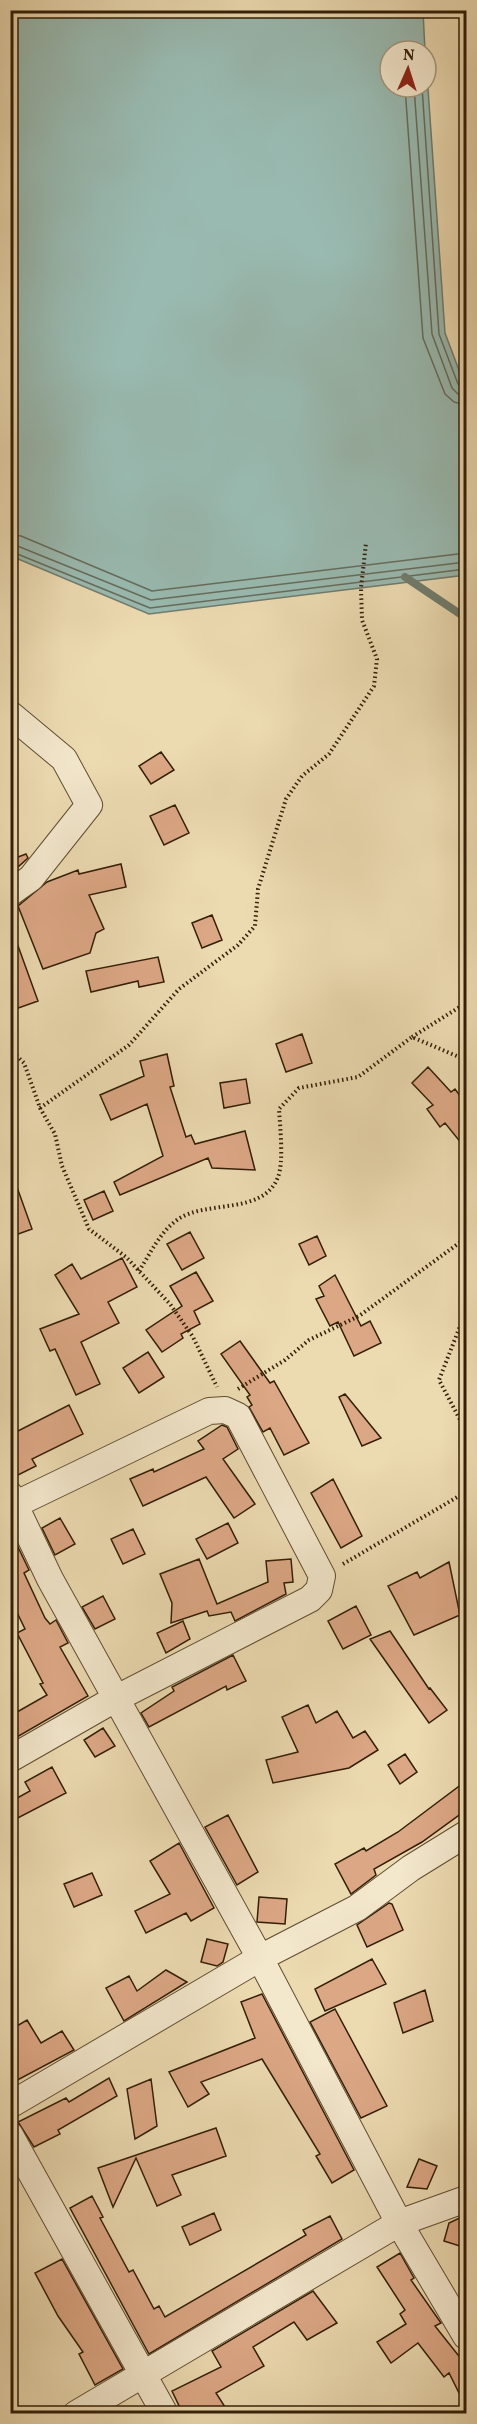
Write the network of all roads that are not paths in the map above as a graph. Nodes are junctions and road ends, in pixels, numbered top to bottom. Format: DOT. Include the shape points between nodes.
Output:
graph roads {
  1 [pos="10,714"];
  2 [pos="10,893"];
  3 [pos="12,1502"];
  4 [pos="115,1699"];
  5 [pos="10,1759"];
  6 [pos="466,1834"];
  7 [pos="260,1958"];
  8 [pos="10,2105"];
  9 [pos="10,2135"];
  10 [pos="466,2199"];
  11 [pos="399,2223"];
  12 [pos="466,2336"];
  13 [pos="143,2374"];
  14 [pos="76,2414"];
  15 [pos="165,2414"];
  1 -- 2 [label="street" via="64,759 88,805 31,878"];
  3 -- 4 [label="street"];
  3 -- 4 [label="street" via="224,1405 238,1416 322,1576 319,1590 310,1599"];
  4 -- 5 [label="street"];
  4 -- 7 [label="street"];
  6 -- 7 [label="street" via="357,1908"];
  7 -- 8 [label="street"];
  7 -- 11 [label="street"];
  9 -- 13 [label="street"];
  10 -- 11 [label="street"];
  11 -- 12 [label="street"];
  11 -- 13 [label="street"];
  13 -- 14 [label="street"];
  13 -- 15 [label="street"];
}
